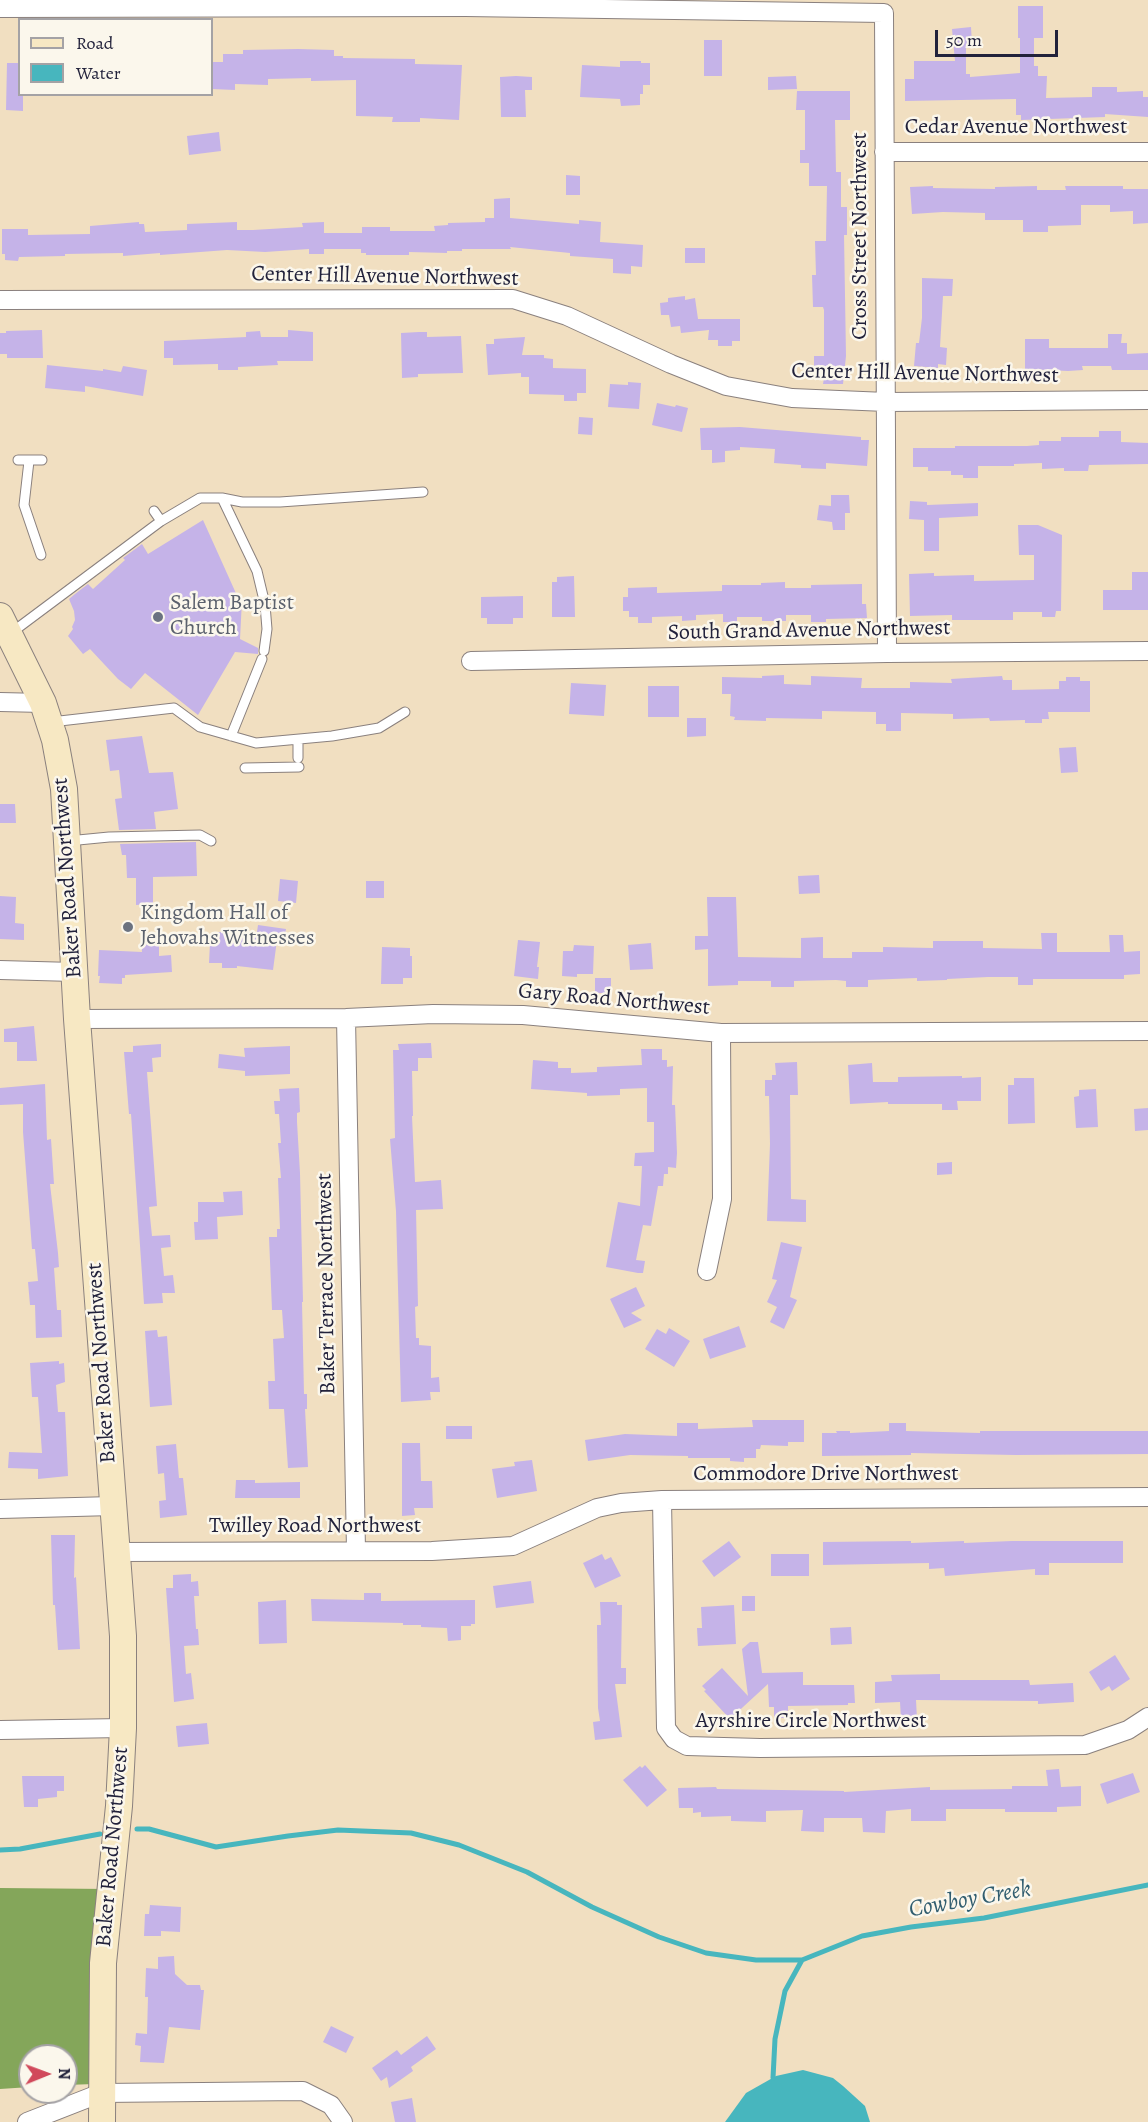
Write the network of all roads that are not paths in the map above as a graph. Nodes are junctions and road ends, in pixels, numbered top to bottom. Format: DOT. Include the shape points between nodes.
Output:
graph roads {
  1 [pos="883,6"];
  2 [pos="0,8"];
  3 [pos="884,152"];
  4 [pos="1148,152"];
  5 [pos="0,300"];
  6 [pos="1148,400"];
  7 [pos="886,402"];
  8 [pos="18,460"];
  9 [pos="29,460"];
  10 [pos="42,460"];
  11 [pos="423,492"];
  12 [pos="222,498"];
  13 [pos="154,512"];
  14 [pos="161,521"];
  15 [pos="41,555"];
  16 [pos="5,625"];
  17 [pos="1148,651"];
  18 [pos="887,653"];
  19 [pos="471,661"];
  20 [pos="0,702"];
  21 [pos="46,712"];
  22 [pos="405,712"];
  23 [pos="231,736"];
  24 [pos="298,740"];
  25 [pos="245,768"];
  26 [pos="67,841"];
  27 [pos="211,841"];
  28 [pos="0,970"];
  29 [pos="74,972"];
  30 [pos="346,1018"];
  31 [pos="77,1019"];
  32 [pos="1148,1031"];
  33 [pos="721,1033"];
  34 [pos="707,1271"];
  35 [pos="1148,1497"];
  36 [pos="662,1500"];
  37 [pos="113,1506"];
  38 [pos="0,1509"];
  39 [pos="513,1546"];
  40 [pos="356,1550"];
  41 [pos="116,1552"];
  42 [pos="1148,1717"];
  43 [pos="123,1728"];
  44 [pos="0,1730"];
  45 [pos="101,2093"];
  46 [pos="27,2122"];
  47 [pos="102,2122"];
  48 [pos="343,2122"];
  1 -- 2 [label="street"];
  1 -- 3 [label="street, Cross Street Northwest"];
  3 -- 4 [label="street, Cedar Avenue Northwest"];
  3 -- 7 [label="street, Cross Street Northwest"];
  5 -- 7 [label="street, Center Hill Avenue Northwest" via="513,299 567,316 726,386 792,398"];
  6 -- 7 [label="street, Center Hill Avenue Northwest"];
  7 -- 18 [label="street, Cross Street Northwest"];
  8 -- 9 [label="lane"];
  9 -- 10 [label="lane"];
  9 -- 15 [label="lane" via="24,505"];
  11 -- 12 [label="lane" via="280,501"];
  12 -- 14 [label="lane" via="200,498"];
  12 -- 23 [label="lane" via="258,571 267,628 263,655"];
  13 -- 14 [label="lane"];
  14 -- 16 [label="lane"];
  16 -- 21 [label="street, Baker Road Northwest"];
  17 -- 18 [label="street, South Grand Avenue Northwest"];
  18 -- 19 [label="street, South Grand Avenue Northwest"];
  20 -- 21 [label="street"];
  21 -- 23 [label="lane" via="174,708 200,727"];
  21 -- 26 [label="street, Baker Road Northwest" via="64,789"];
  22 -- 24 [label="lane" via="379,728"];
  23 -- 24 [label="lane" via="256,743"];
  24 -- 25 [label="lane" via="299,762"];
  26 -- 27 [label="lane" via="200,835"];
  26 -- 29 [label="street, Baker Road Northwest"];
  28 -- 29 [label="street"];
  29 -- 31 [label="street, Baker Road Northwest"];
  30 -- 31 [label="street, Gary Road Northwest"];
  30 -- 33 [label="street, Gary Road Northwest" via="523,1015"];
  30 -- 40 [label="street, Baker Terrace Northwest"];
  31 -- 37 [label="street, Baker Road Northwest"];
  32 -- 33 [label="street, Gary Road Northwest"];
  33 -- 34 [label="street" via="722,1199"];
  35 -- 36 [label="street, Commodore Drive Northwest"];
  36 -- 39 [label="street, Commodore Drive Northwest" via="597,1508"];
  36 -- 42 [label="street, Ayrshire Circle Northwest" via="666,1728 674,1740 687,1746 1085,1745 1128,1730"];
  37 -- 38 [label="street"];
  37 -- 41 [label="street, Baker Road Northwest"];
  39 -- 40 [label="street, Twilley Road Northwest"];
  40 -- 41 [label="street, Twilley Road Northwest"];
  41 -- 43 [label="street, Baker Road Northwest" via="123,1636"];
  43 -- 44 [label="street"];
  43 -- 45 [label="street, Baker Road Northwest" via="103,1963"];
  45 -- 46 [label="street"];
  45 -- 47 [label="street, Baker Road Northwest"];
  45 -- 48 [label="street" via="303,2091 331,2105"];
}
